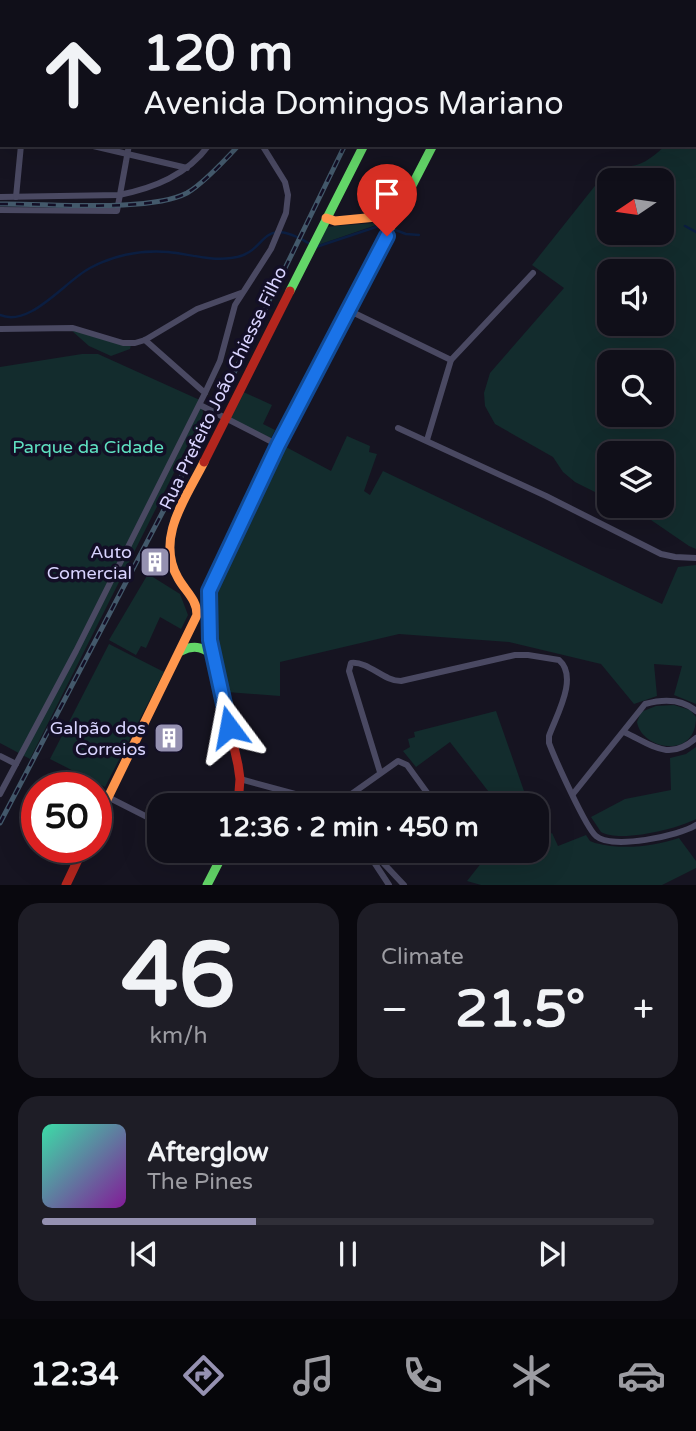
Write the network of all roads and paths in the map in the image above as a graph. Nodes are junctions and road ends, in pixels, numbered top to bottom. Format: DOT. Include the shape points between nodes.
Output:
graph roads {
  1 [pos="21,147"];
  2 [pos="97,147"];
  3 [pos="129,147"];
  4 [pos="207,147"];
  5 [pos="263,147"];
  6 [pos="362,147"];
  7 [pos="432,147"];
  8 [pos="127,155"];
  9 [pos="187,168"];
  10 [pos="119,195"];
  11 [pos="0,197"];
  12 [pos="16,197"];
  13 [pos="0,210"];
  14 [pos="326,218"];
  15 [pos="395,218"];
  16 [pos="533,273"];
  17 [pos="241,293"];
  18 [pos="348,310"];
  19 [pos="0,329"];
  20 [pos="145,340"];
  21 [pos="451,360"];
  22 [pos="205,393"];
  23 [pos="200,405"];
  24 [pos="227,419"];
  25 [pos="398,428"];
  26 [pos="427,440"];
  27 [pos="278,445"];
  28 [pos="696,558"];
  29 [pos="209,591"];
  30 [pos="193,596"];
  31 [pos="180,651"];
  32 [pos="214,660"];
  33 [pos="696,710"];
  34 [pos="624,732"];
  35 [pos="696,738"];
  36 [pos="0,757"];
  37 [pos="16,764"];
  38 [pos="380,772"];
  39 [pos="240,779"];
  40 [pos="112,789"];
  41 [pos="239,793"];
  42 [pos="292,793"];
  43 [pos="352,793"];
  44 [pos="427,793"];
  45 [pos="0,794"];
  46 [pos="573,794"];
  47 [pos="112,799"];
  48 [pos="147,817"];
  49 [pos="696,825"];
  50 [pos="76,863"];
  51 [pos="219,863"];
  52 [pos="376,863"];
  53 [pos="381,863"];
  54 [pos="66,885"];
  55 [pos="207,885"];
  56 [pos="389,885"];
  57 [pos="404,885"];
  1 -- 12 [label="street"];
  2 -- 8 [label="street"];
  3 -- 8 [label="street"];
  4 -- 9 [label="street"];
  5 -- 17 [label="street" via="285,182 286,213 271,248"];
  6 -- 14 [label="main road, Rua Prefeito João Chiesse Filho"];
  7 -- 15 [label="main road"];
  8 -- 9 [label="street"];
  8 -- 10 [label="street"];
  9 -- 10 [label="street" via="157,185"];
  10 -- 12 [label="street"];
  10 -- 13 [label="street" via="117,211"];
  11 -- 12 [label="street"];
  14 -- 15 [label="main road"];
  14 -- 24 [label="main road, Rua Prefeito João Chiesse Filho"];
  15 -- 18 [label="main road"];
  16 -- 21 [label="street"];
  17 -- 20 [label="street" via="197,309"];
  17 -- 22 [label="street"];
  18 -- 21 [label="street"];
  18 -- 27 [label="main road"];
  19 -- 20 [label="street" via="73,328 122,343"];
  20 -- 22 [label="street"];
  21 -- 26 [label="street"];
  22 -- 23 [label="street"];
  23 -- 24 [label="street"];
  23 -- 37 [label="street"];
  24 -- 27 [label="street"];
  24 -- 30 [label="main road, Rua Prefeito João Chiesse Filho" via="171,527 173,568"];
  25 -- 26 [label="street"];
  26 -- 28 [label="street" via="662,554"];
  27 -- 29 [label="main road"];
  29 -- 30 [label="main road" via="201,598"];
  29 -- 32 [label="main road"];
  30 -- 31 [label="main road" via="197,615"];
  31 -- 32 [label="main road" via="202,648"];
  31 -- 40 [label="main road"];
  32 -- 39 [label="main road"];
  33 -- 34 [label="street" via="676,701 649,703 638,710"];
  34 -- 35 [label="street" via="669,751"];
  34 -- 46 [label="street"];
  36 -- 37 [label="street"];
  37 -- 45 [label="street"];
  38 -- 43 [label="street"];
  38 -- 44 [label="street" via="396,761 404,762"];
  38 -- 46 [label="street" via="349,671 351,663 401,681 528,655 559,660 568,673 549,739"];
  39 -- 41 [label="main road"];
  39 -- 42 [label="street"];
  46 -- 49 [label="street" via="592,831 602,840 665,838"];
  47 -- 48 [label="street"];
  50 -- 54 [label="main road"];
  51 -- 55 [label="main road"];
  52 -- 56 [label="street"];
  53 -- 57 [label="street"];
}
